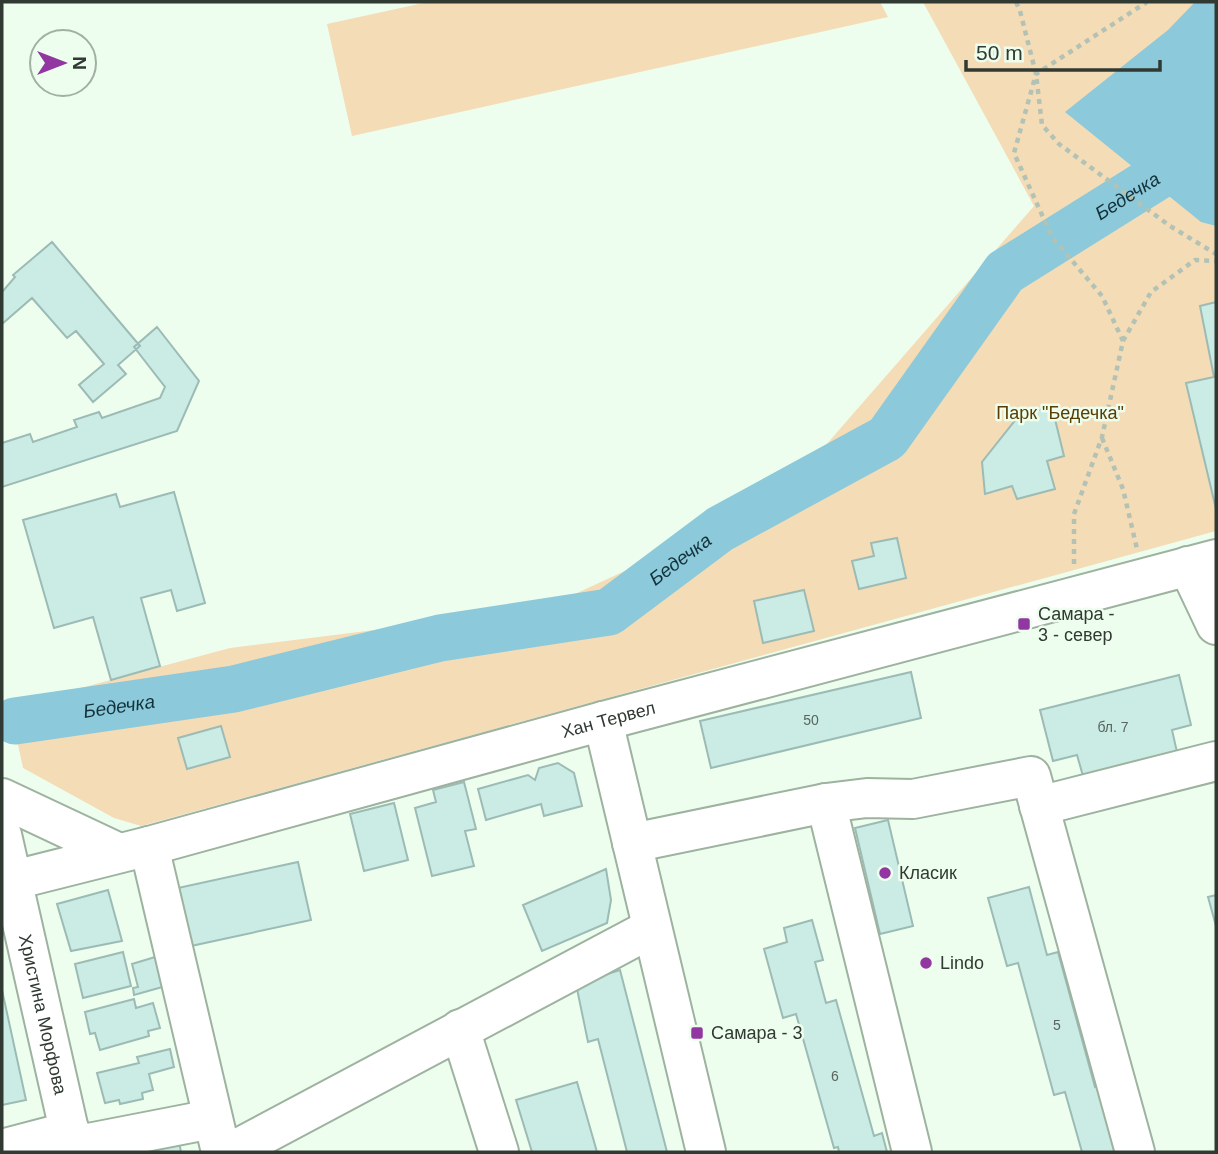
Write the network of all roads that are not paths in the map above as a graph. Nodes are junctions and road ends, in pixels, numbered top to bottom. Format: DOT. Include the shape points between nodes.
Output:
graph roads {
  1 [pos="1202,562"];
  2 [pos="1216,625"];
  3 [pos="603,721"];
  4 [pos="1216,761"];
  5 [pos="2,798"];
  6 [pos="826,803"];
  7 [pos="1040,806"];
  8 [pos="2,835"];
  9 [pos="632,843"];
  10 [pos="134,849"];
  11 [pos="7,881"];
  12 [pos="652,928"];
  13 [pos="460,1029"];
  14 [pos="216,1136"];
  15 [pos="72,1143"];
  16 [pos="2,1149"];
  17 [pos="231,1152"];
  18 [pos="499,1152"];
  19 [pos="706,1152"];
  20 [pos="912,1152"];
  21 [pos="1135,1152"];
  1 -- 2 [label="street"];
  1 -- 3 [label="street, Хан Тервел"];
  3 -- 9 [label="street"];
  3 -- 10 [label="street, Хан Тервел"];
  4 -- 7 [label="street"];
  5 -- 10 [label="street"];
  6 -- 7 [label="street" via="913,799 1031,776"];
  6 -- 9 [label="street"];
  6 -- 20 [label="street"];
  7 -- 21 [label="street"];
  8 -- 11 [label="street, Христина Морфова"];
  9 -- 12 [label="street"];
  10 -- 11 [label="street, Хан Тервел"];
  10 -- 14 [label="street"];
  11 -- 15 [label="street, Христина Морфова"];
  12 -- 13 [label="street"];
  12 -- 19 [label="street"];
  13 -- 17 [label="street"];
  13 -- 18 [label="street"];
  14 -- 15 [label="street"];
  15 -- 16 [label="street"];
}
